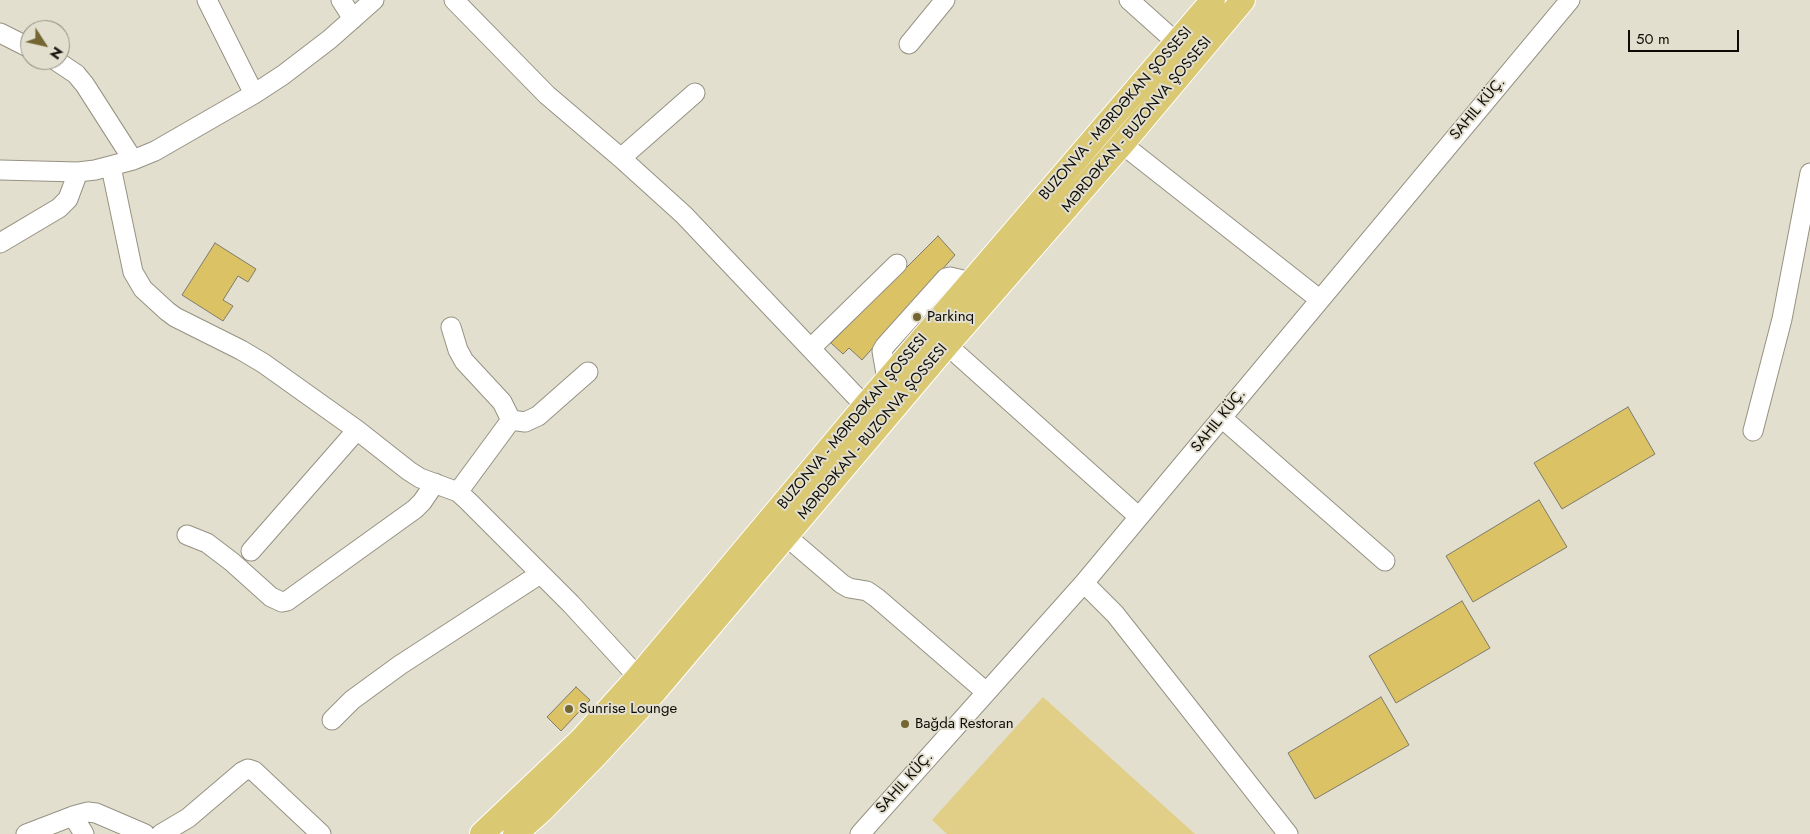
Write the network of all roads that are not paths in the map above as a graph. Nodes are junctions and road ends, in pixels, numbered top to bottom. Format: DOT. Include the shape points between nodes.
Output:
graph roads {
  1 [pos="207,0"];
  2 [pos="341,0"];
  3 [pos="374,0"];
  4 [pos="454,0"];
  5 [pos="945,0"];
  6 [pos="1129,0"];
  7 [pos="1213,0"];
  8 [pos="1243,0"];
  9 [pos="1570,0"];
  10 [pos="353,19"];
  11 [pos="0,33"];
  12 [pos="20,43"];
  13 [pos="1177,43"];
  14 [pos="909,44"];
  15 [pos="70,70"];
  16 [pos="694,93"];
  17 [pos="254,94"];
  18 [pos="1122,144"];
  19 [pos="621,158"];
  20 [pos="133,160"];
  21 [pos="111,167"];
  22 [pos="0,170"];
  23 [pos="78,172"];
  24 [pos="1810,172"];
  25 [pos="0,243"];
  26 [pos="897,264"];
  27 [pos="1319,299"];
  28 [pos="451,327"];
  29 [pos="947,346"];
  30 [pos="811,348"];
  31 [pos="588,372"];
  32 [pos="865,406"];
  33 [pos="1222,418"];
  34 [pos="511,420"];
  35 [pos="357,430"];
  36 [pos="1753,430"];
  37 [pos="435,483"];
  38 [pos="458,492"];
  39 [pos="1139,517"];
  40 [pos="188,535"];
  41 [pos="786,536"];
  42 [pos="251,551"];
  43 [pos="1385,561"];
  44 [pos="540,574"];
  45 [pos="1084,583"];
  46 [pos="638,677"];
  47 [pos="986,692"];
  48 [pos="332,720"];
  49 [pos="73,816"];
  50 [pos="26,834"];
  51 [pos="84,834"];
  52 [pos="146,834"];
  53 [pos="161,834"];
  54 [pos="321,834"];
  55 [pos="482,834"];
  56 [pos="515,834"];
  57 [pos="860,834"];
  58 [pos="1288,834"];
  1 -- 17 [label="street"];
  2 -- 10 [label="street"];
  3 -- 10 [label="street"];
  4 -- 19 [label="street" via="547,95"];
  5 -- 14 [label="street"];
  6 -- 13 [label="street"];
  7 -- 13 [label="main road, BUZONVA - MƏRDƏKAN ŞOSSESI"];
  8 -- 18 [label="main road, MƏRDƏKAN - BUZONVA ŞOSSESI"];
  9 -- 27 [label="street, SAHIL KÜÇ."];
  10 -- 17 [label="street" via="313,53"];
  11 -- 12 [label="street"];
  13 -- 32 [label="main road, BUZONVA - MƏRDƏKAN ŞOSSESI"];
  15 -- 20 [label="street" via="86,85"];
  16 -- 19 [label="street"];
  17 -- 20 [label="street" via="174,141"];
  18 -- 27 [label="street"];
  18 -- 29 [label="main road, MƏRDƏKAN - BUZONVA ŞOSSESI"];
  19 -- 30 [label="street" via="684,215"];
  20 -- 21 [label="street"];
  21 -- 23 [label="street"];
  21 -- 35 [label="street" via="133,272 143,288 167,311 262,363"];
  22 -- 23 [label="street"];
  23 -- 25 [label="street" via="68,199 59,208"];
  24 -- 36 [label="street" via="1782,319"];
  26 -- 30 [label="street"];
  27 -- 33 [label="street, SAHIL KÜÇ."];
  28 -- 34 [label="street" via="464,361 502,402"];
  29 -- 39 [label="street"];
  29 -- 41 [label="main road, MƏRDƏKAN - BUZONVA ŞOSSESI"];
  30 -- 32 [label="street"];
  31 -- 34 [label="street" via="538,416 525,422"];
  32 -- 46 [label="main road, BUZONVA - MƏRDƏKAN ŞOSSESI"];
  33 -- 39 [label="street, SAHIL KÜÇ."];
  33 -- 43 [label="street"];
  34 -- 38 [label="street"];
  35 -- 37 [label="street" via="409,471"];
  35 -- 42 [label="street"];
  37 -- 38 [label="street"];
  37 -- 40 [label="street" via="415,509 288,601 271,597 207,543"];
  38 -- 44 [label="street"];
  39 -- 45 [label="street, SAHIL KÜÇ."];
  41 -- 47 [label="street" via="842,584 867,591 877,598"];
  41 -- 56 [label="main road, MƏRDƏKAN - BUZONVA ŞOSSESI" via="596,756"];
  44 -- 46 [label="street"];
  44 -- 48 [label="street" via="400,665 352,700"];
  45 -- 47 [label="street, SAHIL KÜÇ."];
  45 -- 58 [label="street" via="1115,614"];
  46 -- 55 [label="main road, BUZONVA - MƏRDƏKAN ŞOSSESI" via="581,740"];
  47 -- 57 [label="street, SAHIL KÜÇ."];
  49 -- 50 [label="street"];
  49 -- 51 [label="street"];
  49 -- 52 [label="street" via="96,813"];
  53 -- 54 [label="street" via="188,818 248,769"];
}
